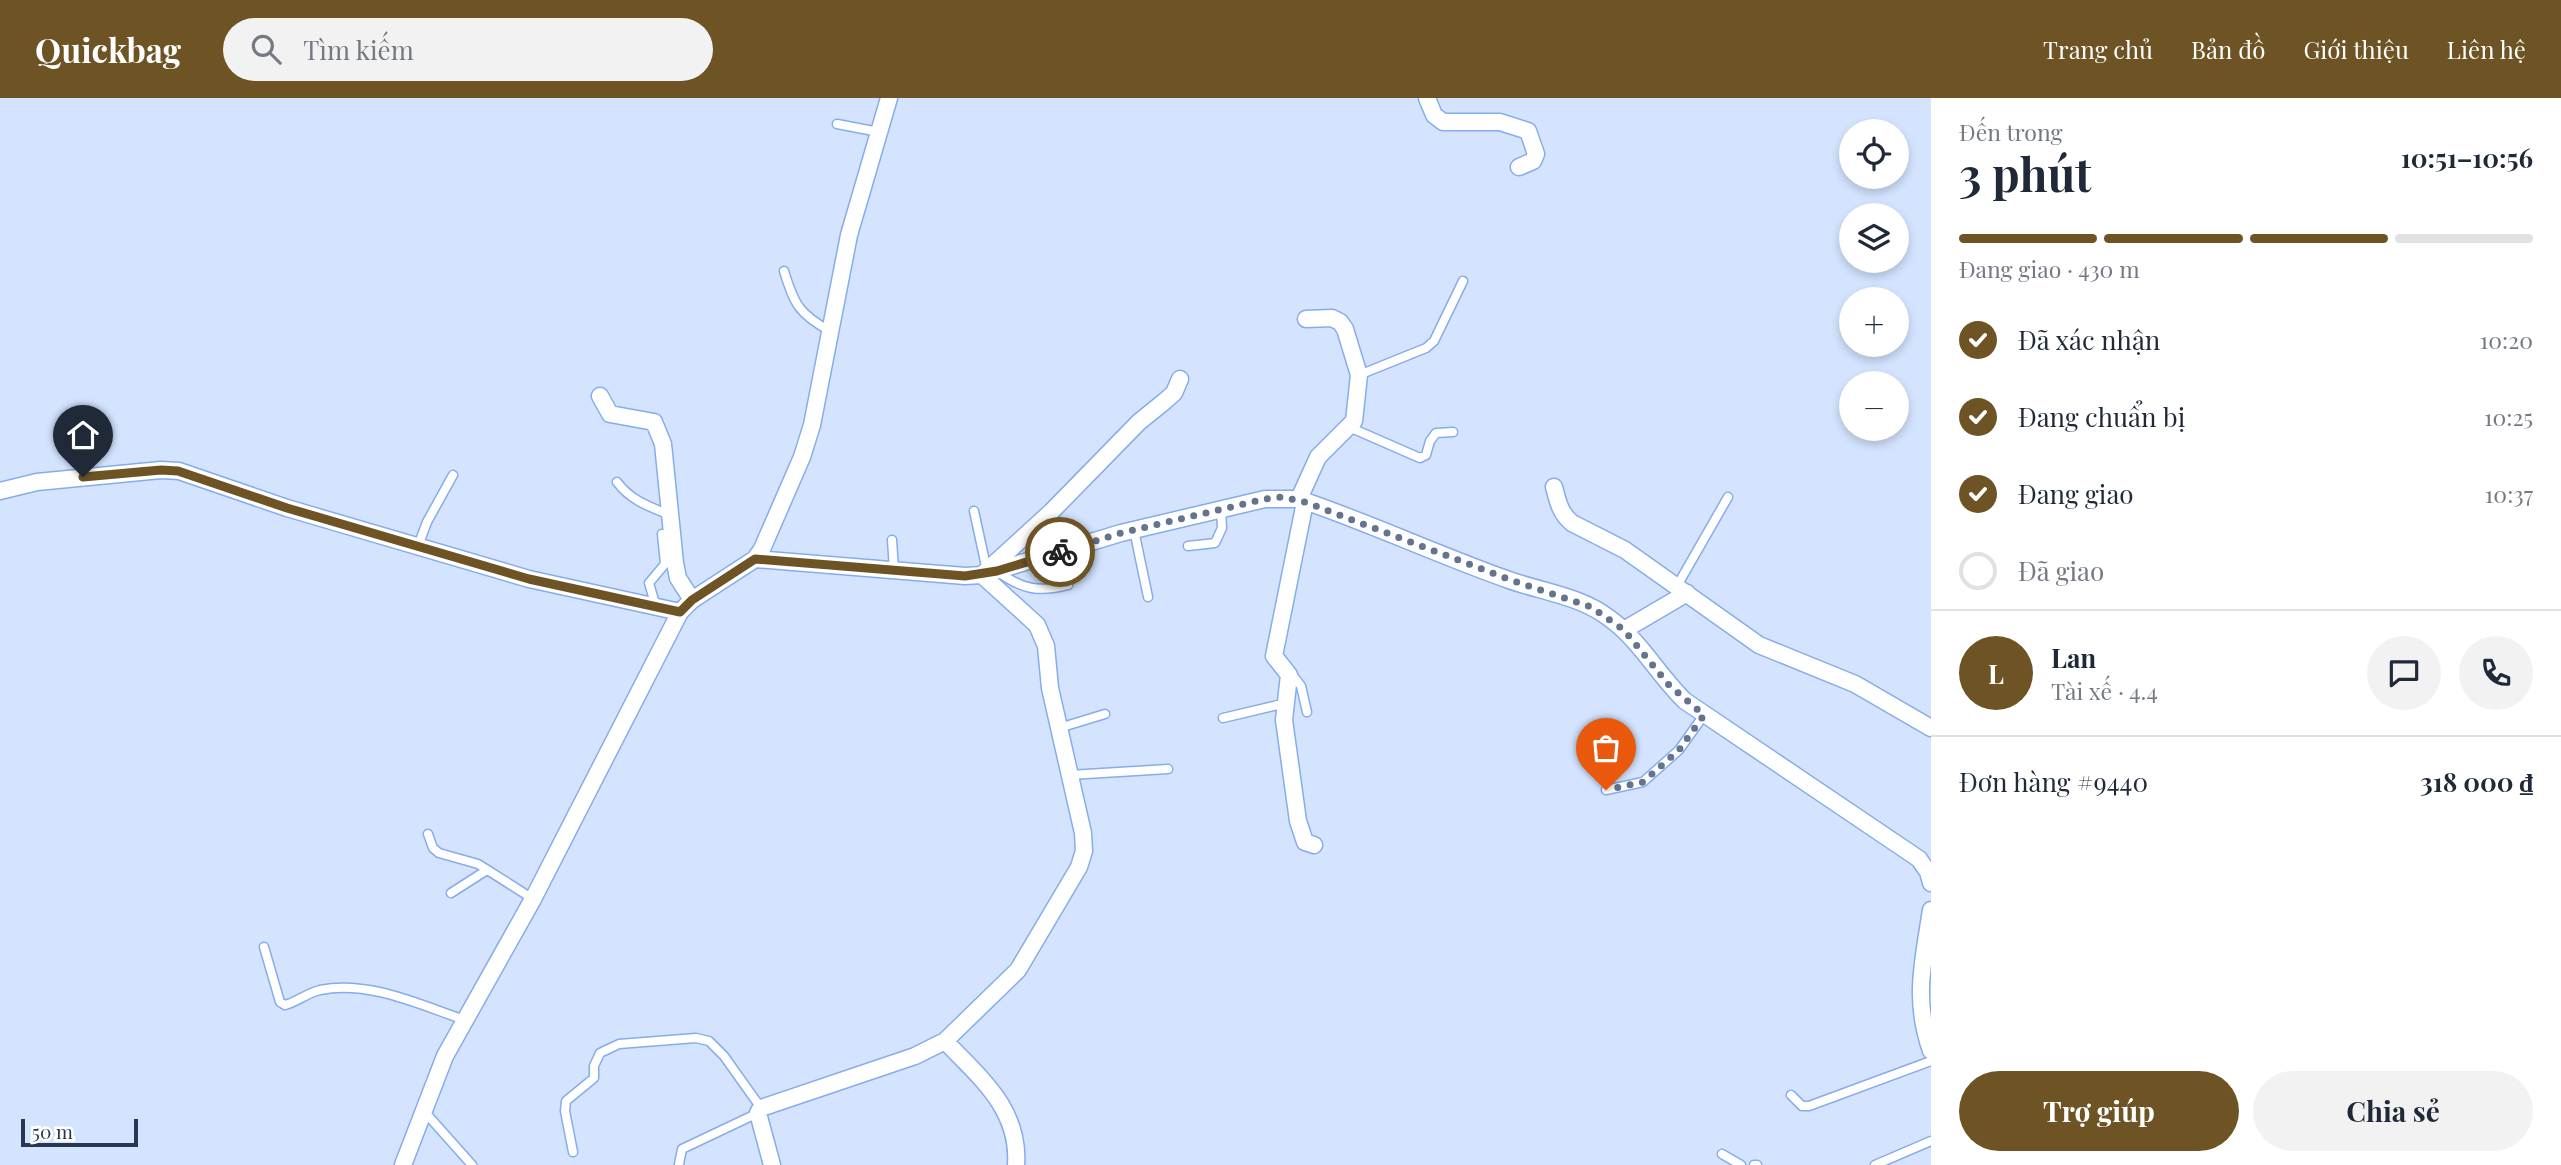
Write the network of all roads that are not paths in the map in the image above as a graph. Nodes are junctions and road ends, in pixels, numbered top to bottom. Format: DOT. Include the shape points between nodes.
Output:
graph roads {
  1 [pos="888,98"];
  2 [pos="1427,98"];
  3 [pos="837,124"];
  4 [pos="879,132"];
  5 [pos="1519,167"];
  6 [pos="784,271"];
  7 [pos="1464,281"];
  8 [pos="1306,319"];
  9 [pos="830,331"];
  10 [pos="1359,375"];
  11 [pos="1180,379"];
  12 [pos="600,397"];
  13 [pos="1349,427"];
  14 [pos="1453,432"];
  15 [pos="453,475"];
  16 [pos="617,482"];
  17 [pos="1554,487"];
  18 [pos="0,491"];
  19 [pos="1728,497"];
  20 [pos="1302,500"];
  21 [pos="1221,509"];
  22 [pos="974,511"];
  23 [pos="670,515"];
  24 [pos="1135,530"];
  25 [pos="662,534"];
  26 [pos="892,540"];
  27 [pos="418,546"];
  28 [pos="1188,546"];
  29 [pos="755,559"];
  30 [pos="894,570"];
  31 [pos="989,572"];
  32 [pos="1068,585"];
  33 [pos="1682,589"];
  34 [pos="1148,597"];
  35 [pos="686,606"];
  36 [pos="656,607"];
  37 [pos="1624,630"];
  38 [pos="1287,670"];
  39 [pos="1286,703"];
  40 [pos="1307,712"];
  41 [pos="1105,714"];
  42 [pos="1704,715"];
  43 [pos="1223,718"];
  44 [pos="1059,727"];
  45 [pos="1931,728"];
  46 [pos="1168,769"];
  47 [pos="1070,775"];
  48 [pos="1606,790"];
  49 [pos="428,834"];
  50 [pos="1314,845"];
  51 [pos="487,870"];
  52 [pos="1931,883"];
  53 [pos="451,892"];
  54 [pos="533,899"];
  55 [pos="1931,910"];
  56 [pos="264,947"];
  57 [pos="1926,1011"];
  58 [pos="465,1020"];
  59 [pos="945,1041"];
  60 [pos="1931,1051"];
  61 [pos="1931,1061"];
  62 [pos="1791,1095"];
  63 [pos="423,1110"];
  64 [pos="760,1111"];
  65 [pos="1931,1141"];
  66 [pos="573,1152"];
  67 [pos="1721,1154"];
  68 [pos="679,1164"];
  69 [pos="403,1165"];
  70 [pos="472,1165"];
  71 [pos="772,1165"];
  72 [pos="1016,1165"];
  73 [pos="1741,1165"];
  74 [pos="1875,1165"];
  1 -- 4 [label="street"];
  2 -- 5 [label="street" via="1434,115 1443,122 1500,122 1528,131 1536,154 1533,161"];
  3 -- 4 [label="lane"];
  4 -- 9 [label="street" via="849,235"];
  6 -- 9 [label="lane" via="798,308"];
  7 -- 10 [label="lane" via="1434,341"];
  8 -- 10 [label="street" via="1340,322"];
  9 -- 29 [label="street" via="808,441"];
  10 -- 13 [label="street" via="1357,412"];
  11 -- 31 [label="street" via="1174,393"];
  12 -- 23 [label="street" via="610,414 654,422 659,430"];
  13 -- 14 [label="lane" via="1420,458 1436,433"];
  13 -- 20 [label="street" via="1318,457"];
  15 -- 27 [label="lane"];
  16 -- 23 [label="lane" via="632,498"];
  17 -- 33 [label="street" via="1559,507 1572,523 1625,550"];
  18 -- 27 [label="street" via="57,479 178,471"];
  19 -- 33 [label="lane"];
  20 -- 21 [label="street" via="1265,499"];
  20 -- 37 [label="street" via="1511,580 1574,599"];
  20 -- 38 [label="street" via="1274,652 1276,661"];
  21 -- 24 [label="street"];
  21 -- 28 [label="lane" via="1222,528 1216,543"];
  22 -- 31 [label="lane"];
  23 -- 35 [label="street"];
  24 -- 31 [label="street"];
  24 -- 34 [label="lane"];
  25 -- 36 [label="lane" via="665,564 649,583"];
  26 -- 30 [label="lane"];
  27 -- 36 [label="street" via="529,579"];
  29 -- 30 [label="street"];
  29 -- 35 [label="street"];
  30 -- 31 [label="street" via="965,576"];
  31 -- 32 [label="lane" via="1031,590"];
  31 -- 44 [label="street" via="1044,635 1049,688"];
  33 -- 37 [label="street"];
  33 -- 45 [label="street" via="1759,645 1855,684"];
  35 -- 36 [label="street"];
  35 -- 54 [label="street"];
  37 -- 42 [label="street" via="1669,685"];
  38 -- 39 [label="street"];
  38 -- 40 [label="lane" via="1301,686"];
  39 -- 43 [label="lane"];
  39 -- 50 [label="street" via="1284,720 1298,821 1305,842"];
  41 -- 44 [label="lane"];
  42 -- 48 [label="lane" via="1679,750 1643,782"];
  42 -- 52 [label="street" via="1919,859"];
  44 -- 47 [label="street"];
  46 -- 47 [label="lane"];
  47 -- 59 [label="street" via="1083,833 1079,867 1018,970"];
  49 -- 51 [label="lane" via="439,853"];
  51 -- 53 [label="lane"];
  51 -- 54 [label="lane"];
  54 -- 58 [label="street"];
  55 -- 57 [label="street" via="1919,991"];
  56 -- 58 [label="lane" via="280,1002 287,1006 321,990 357,988"];
  57 -- 60 [label="street"];
  58 -- 63 [label="street"];
  59 -- 64 [label="street"];
  59 -- 72 [label="street" via="997,1095 1008,1114"];
  61 -- 62 [label="lane" via="1809,1106 1802,1106"];
  63 -- 69 [label="street"];
  63 -- 70 [label="lane"];
  64 -- 66 [label="lane" via="709,1041 619,1044 600,1053 594,1078 566,1101"];
  64 -- 68 [label="lane" via="682,1149"];
  64 -- 71 [label="street"];
  65 -- 74 [label="lane"];
  67 -- 73 [label="lane"];
}
